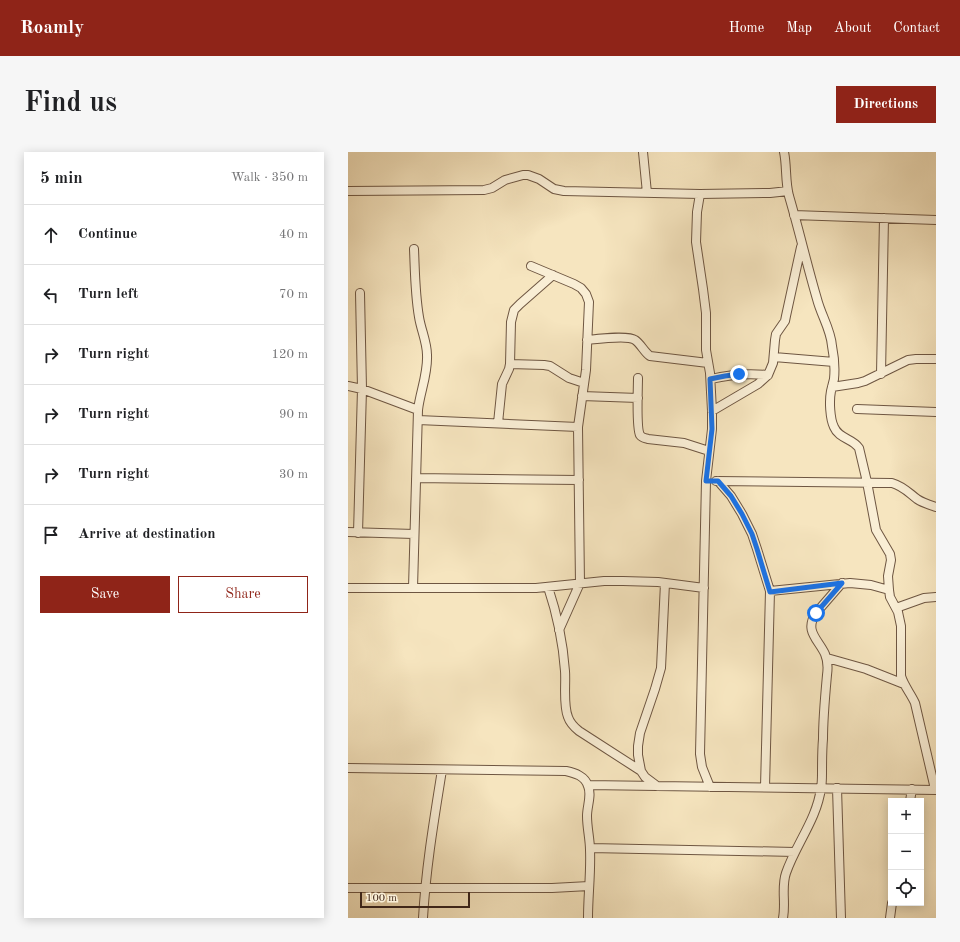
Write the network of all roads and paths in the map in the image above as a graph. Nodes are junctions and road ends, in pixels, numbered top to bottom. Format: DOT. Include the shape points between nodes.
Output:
graph roads {
  1 [pos="643,152"];
  2 [pos="784,152"];
  3 [pos="348,191"];
  4 [pos="788,191"];
  5 [pos="648,192"];
  6 [pos="700,194"];
  7 [pos="794,215"];
  8 [pos="884,218"];
  9 [pos="936,220"];
  10 [pos="802,244"];
  11 [pos="414,249"];
  12 [pos="531,266"];
  13 [pos="553,275"];
  14 [pos="360,293"];
  15 [pos="587,340"];
  16 [pos="774,357"];
  17 [pos="936,359"];
  18 [pos="834,362"];
  19 [pos="708,363"];
  20 [pos="510,364"];
  21 [pos="881,374"];
  22 [pos="768,375"];
  23 [pos="638,378"];
  24 [pos="710,379"];
  25 [pos="584,384"];
  26 [pos="348,386"];
  27 [pos="832,387"];
  28 [pos="362,389"];
  29 [pos="582,396"];
  30 [pos="638,398"];
  31 [pos="857,409"];
  32 [pos="418,410"];
  33 [pos="712,411"];
  34 [pos="936,412"];
  35 [pos="418,420"];
  36 [pos="498,423"];
  37 [pos="578,427"];
  38 [pos="709,451"];
  39 [pos="416,478"];
  40 [pos="579,480"];
  41 [pos="706,481"];
  42 [pos="718,481"];
  43 [pos="867,482"];
  44 [pos="936,507"];
  45 [pos="348,532"];
  46 [pos="358,533"];
  47 [pos="414,534"];
  48 [pos="580,583"];
  49 [pos="665,583"];
  50 [pos="842,583"];
  51 [pos="548,587"];
  52 [pos="348,588"];
  53 [pos="413,588"];
  54 [pos="704,588"];
  55 [pos="889,590"];
  56 [pos="770,592"];
  57 [pos="936,597"];
  58 [pos="896,608"];
  59 [pos="559,630"];
  60 [pos="826,658"];
  61 [pos="904,684"];
  62 [pos="348,768"];
  63 [pos="442,770"];
  64 [pos="641,771"];
  65 [pos="588,785"];
  66 [pos="657,786"];
  67 [pos="710,787"];
  68 [pos="765,787"];
  69 [pos="821,788"];
  70 [pos="837,788"];
  71 [pos="912,789"];
  72 [pos="936,790"];
  73 [pos="910,798"];
  74 [pos="590,848"];
  75 [pos="795,852"];
  76 [pos="589,886"];
  77 [pos="348,888"];
  78 [pos="424,888"];
  79 [pos="892,906"];
  80 [pos="423,918"];
  81 [pos="588,918"];
  82 [pos="783,918"];
  83 [pos="841,918"];
  84 [pos="890,918"];
  1 -- 5 [label="street"];
  2 -- 4 [label="street"];
  3 -- 5 [label="street" via="484,190 505,180 528,175 564,191"];
  4 -- 6 [label="street"];
  4 -- 7 [label="street"];
  5 -- 6 [label="street"];
  6 -- 19 [label="street" via="696,242 706,313"];
  7 -- 8 [label="street"];
  7 -- 10 [label="street"];
  8 -- 9 [label="street"];
  8 -- 21 [label="street"];
  10 -- 16 [label="street" via="785,321 776,334"];
  10 -- 18 [label="street" via="831,339"];
  11 -- 32 [label="street" via="417,302 427,356"];
  12 -- 13 [label="street"];
  13 -- 15 [label="street" via="581,288 586,294"];
  13 -- 20 [label="street" via="514,310 511,322"];
  14 -- 28 [label="street"];
  15 -- 19 [label="street" via="631,338 650,356"];
  15 -- 25 [label="street"];
  16 -- 18 [label="street"];
  16 -- 22 [label="street"];
  17 -- 21 [label="street" via="908,360"];
  18 -- 27 [label="street"];
  19 -- 24 [label="street"];
  20 -- 25 [label="street" via="550,366"];
  20 -- 36 [label="street" via="502,384"];
  21 -- 27 [label="street" via="858,383"];
  22 -- 24 [label="street" via="739,374"];
  22 -- 33 [label="street" via="758,384"];
  23 -- 30 [label="street"];
  24 -- 33 [label="street"];
  25 -- 29 [label="street"];
  26 -- 28 [label="street"];
  27 -- 43 [label="street" via="830,406 834,428 842,437 857,444"];
  28 -- 32 [label="street"];
  28 -- 46 [label="street"];
  29 -- 30 [label="street"];
  29 -- 37 [label="street"];
  30 -- 38 [label="street" via="639,430 643,438 684,443"];
  31 -- 34 [label="street"];
  32 -- 35 [label="street"];
  33 -- 38 [label="street"];
  35 -- 36 [label="street"];
  35 -- 39 [label="street"];
  36 -- 37 [label="street"];
  37 -- 40 [label="street"];
  38 -- 41 [label="street"];
  39 -- 40 [label="street"];
  39 -- 47 [label="street"];
  40 -- 48 [label="street"];
  41 -- 42 [label="street"];
  41 -- 54 [label="street"];
  42 -- 43 [label="street"];
  42 -- 56 [label="street" via="731,496 752,534"];
  43 -- 44 [label="street" via="899,485 922,502"];
  43 -- 55 [label="street" via="876,530 890,554"];
  45 -- 46 [label="street"];
  46 -- 47 [label="street"];
  47 -- 53 [label="street"];
  48 -- 49 [label="street"];
  48 -- 51 [label="street"];
  48 -- 59 [label="street"];
  49 -- 54 [label="street"];
  49 -- 64 [label="street" via="660,668 638,746"];
  50 -- 55 [label="street" via="866,584"];
  50 -- 56 [label="street"];
  50 -- 60 [label="street" via="816,613 811,624"];
  51 -- 53 [label="street"];
  51 -- 59 [label="street"];
  52 -- 53 [label="street"];
  54 -- 67 [label="street" via="700,754"];
  55 -- 58 [label="street"];
  56 -- 68 [label="street"];
  57 -- 58 [label="street" via="924,598"];
  58 -- 61 [label="street" via="901,626 900,673"];
  59 -- 64 [label="street" via="563,648 567,716 572,725"];
  60 -- 61 [label="street" via="866,669"];
  60 -- 69 [label="street" via="828,667 823,718"];
  61 -- 72 [label="street" via="915,703"];
  62 -- 63 [label="street"];
  63 -- 65 [label="street" via="566,772 580,776"];
  63 -- 78 [label="street"];
  64 -- 66 [label="street"];
  65 -- 66 [label="street"];
  65 -- 74 [label="street" via="587,820"];
  66 -- 67 [label="street"];
  67 -- 68 [label="street"];
  68 -- 69 [label="street"];
  69 -- 70 [label="street"];
  69 -- 75 [label="street" via="813,815"];
  70 -- 71 [label="street"];
  70 -- 83 [label="street"];
  71 -- 72 [label="street"];
  71 -- 73 [label="street"];
  74 -- 75 [label="street"];
  74 -- 76 [label="street"];
  75 -- 82 [label="street" via="783,886"];
  76 -- 78 [label="street"];
  76 -- 81 [label="street"];
  77 -- 78 [label="street"];
  78 -- 80 [label="street"];
  79 -- 84 [label="street"];
}
